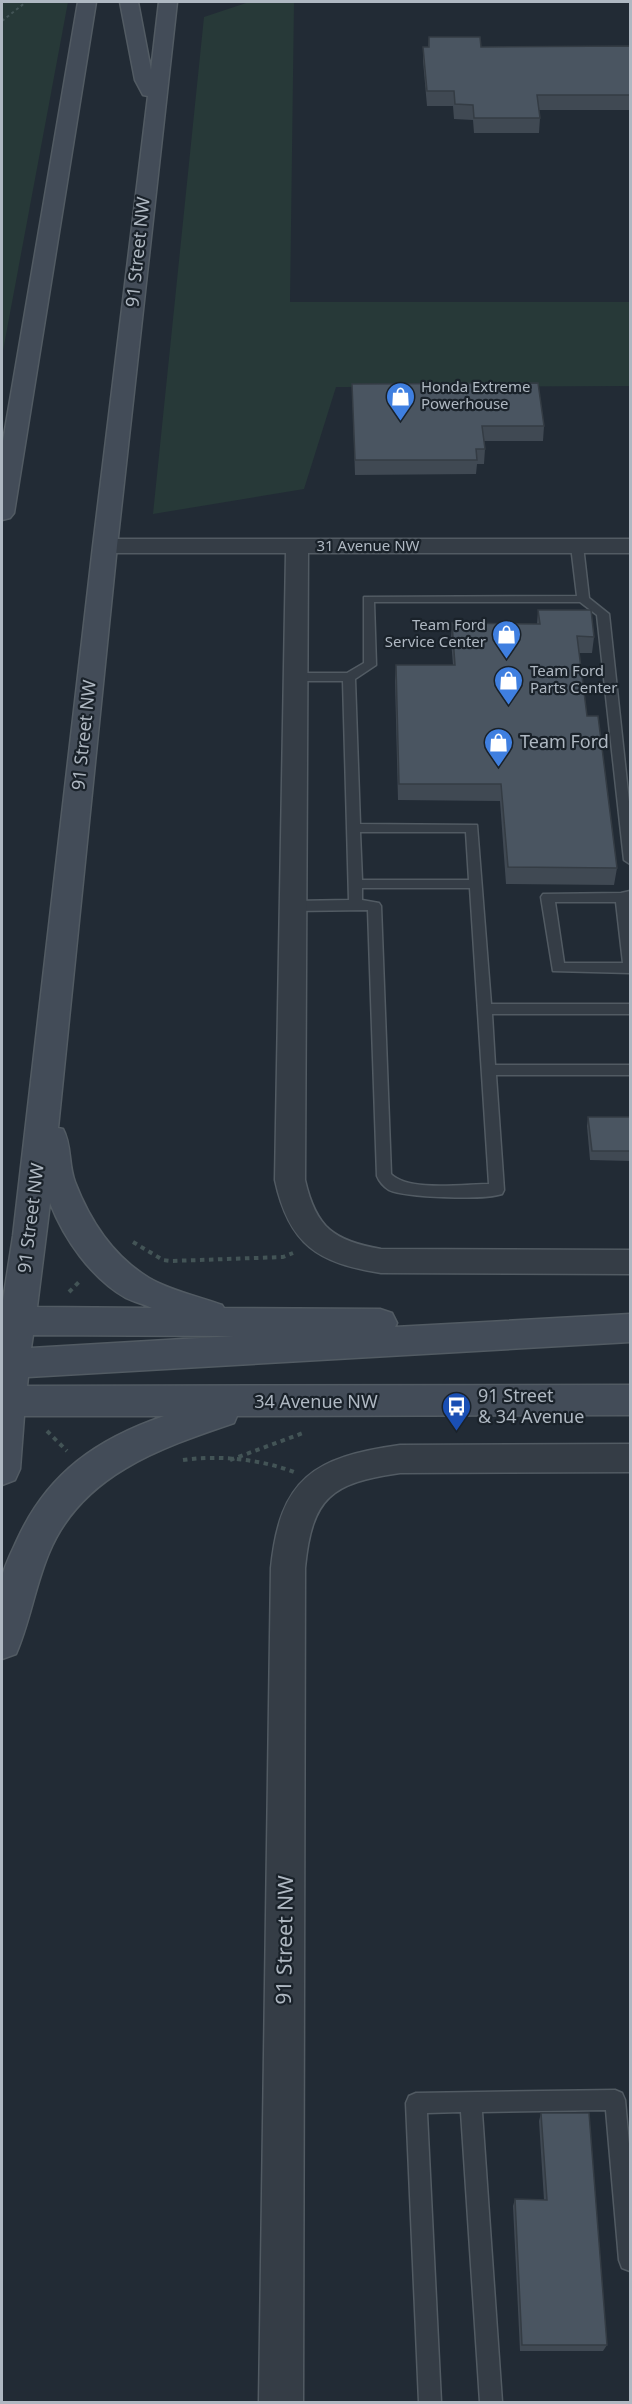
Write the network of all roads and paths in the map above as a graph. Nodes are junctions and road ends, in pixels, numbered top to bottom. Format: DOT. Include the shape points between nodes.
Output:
graph roads {
  1 [pos="26,2"];
  2 [pos="87,2"];
  3 [pos="129,2"];
  4 [pos="175,5"];
  5 [pos="2,21"];
  6 [pos="155,100"];
  7 [pos="2,513"];
  8 [pos="105,546"];
  9 [pos="297,546"];
  10 [pos="577,546"];
  11 [pos="630,546"];
  12 [pos="583,599"];
  13 [pos="295,677"];
  14 [pos="349,677"];
  15 [pos="354,828"];
  16 [pos="628,828"];
  17 [pos="630,860"];
  18 [pos="355,884"];
  19 [pos="476,884"];
  20 [pos="626,897"];
  21 [pos="356,904"];
  22 [pos="293,906"];
  23 [pos="630,963"];
  24 [pos="630,968"];
  25 [pos="484,1009"];
  26 [pos="630,1009"];
  27 [pos="51,1036"];
  28 [pos="489,1070"];
  29 [pos="630,1070"];
  30 [pos="630,1262"];
  31 [pos="7,1323"];
  32 [pos="228,1323"];
  33 [pos="630,1323"];
  34 [pos="630,1328"];
  35 [pos="5,1384"];
  36 [pos="630,1400"];
  37 [pos="257,1402"];
  38 [pos="630,1458"];
  39 [pos="230,1460"];
  40 [pos="2,1469"];
  41 [pos="317,1485"];
  42 [pos="2,1641"];
  43 [pos="471,2102"];
  44 [pos="630,2260"];
  45 [pos="281,2403"];
  46 [pos="430,2403"];
  47 [pos="491,2403"];
  1 -- 5 [label="path"];
  2 -- 7 [label="main road"];
  3 -- 6 [label="main road" via="144,80"];
  4 -- 6 [label="main road, 91 Street NW" via="163,36"];
  6 -- 8 [label="main road, 91 Street NW"];
  8 -- 9 [label="street, 31 Avenue NW"];
  8 -- 27 [label="main road, 91 Street NW"];
  9 -- 10 [label="street, 31 Avenue NW"];
  9 -- 13 [label="street"];
  10 -- 11 [label="street, 31 Avenue NW"];
  10 -- 12 [label="lane"];
  12 -- 14 [label="lane" via="368,599 370,665"];
  12 -- 16 [label="lane" via="603,614"];
  13 -- 14 [label="lane"];
  13 -- 22 [label="street"];
  14 -- 15 [label="lane"];
  15 -- 18 [label="lane"];
  15 -- 19 [label="lane" via="472,828"];
  16 -- 17 [label="lane"];
  18 -- 19 [label="lane"];
  18 -- 21 [label="lane"];
  19 -- 25 [label="lane"];
  20 -- 23 [label="lane"];
  20 -- 24 [label="lane" via="548,897 558,968"];
  21 -- 22 [label="lane"];
  21 -- 28 [label="lane" via="374,906 384,1176 393,1185 412,1190 497,1190"];
  22 -- 30 [label="street" via="290,1180 298,1214 320,1243 358,1258 381,1261"];
  25 -- 26 [label="lane"];
  25 -- 28 [label="lane"];
  27 -- 31 [label="main road, 91 Street NW" via="30,1236"];
  27 -- 32 [label="main road" via="53,1167 71,1214 101,1259 138,1288"];
  28 -- 29 [label="lane"];
  31 -- 32 [label="main road"];
  31 -- 35 [label="main road, 91 Street NW"];
  32 -- 33 [label="main road"];
  34 -- 35 [label="main road"];
  35 -- 37 [label="main road, 34 Avenue NW"];
  35 -- 40 [label="main road, 91 Street NW"];
  36 -- 37 [label="main road, 34 Avenue NW"];
  37 -- 42 [label="main road" via="154,1434 108,1457 73,1487 56,1505 25,1564"];
  38 -- 41 [label="street" via="400,1459 350,1468"];
  39 -- 41 [label="path" via="281,1466"];
  41 -- 45 [label="street, 91 Street NW" via="298,1510 289,1552"];
  43 -- 44 [label="lane" via="615,2100"];
  43 -- 46 [label="lane" via="416,2103"];
  43 -- 47 [label="lane"];
}
